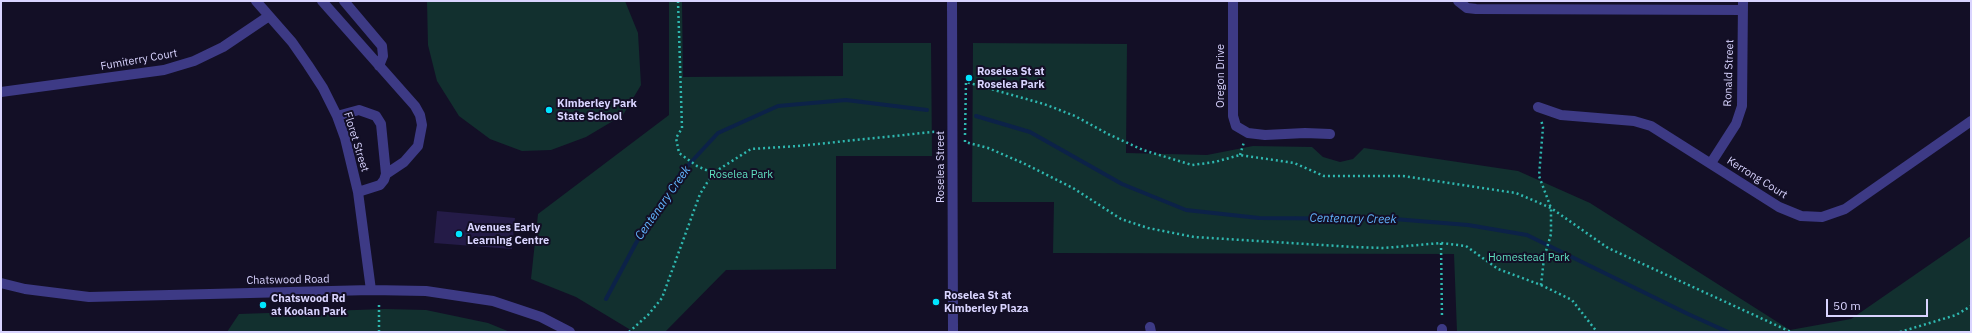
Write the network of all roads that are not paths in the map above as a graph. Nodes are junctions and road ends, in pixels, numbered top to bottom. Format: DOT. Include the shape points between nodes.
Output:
graph roads {
  1 [pos="256,1"];
  2 [pos="322,1"];
  3 [pos="344,1"];
  4 [pos="952,1"];
  5 [pos="1233,1"];
  6 [pos="1458,1"];
  7 [pos="1743,5"];
  8 [pos="269,16"];
  9 [pos="379,66"];
  10 [pos="1,92"];
  11 [pos="1538,107"];
  12 [pos="337,116"];
  13 [pos="1971,121"];
  14 [pos="1330,134"];
  15 [pos="1711,163"];
  16 [pos="386,174"];
  17 [pos="358,192"];
  18 [pos="1,283"];
  19 [pos="371,290"];
  20 [pos="570,332"];
  21 [pos="953,332"];
  1 -- 8 [label="street, Floret Street"];
  2 -- 9 [label="street"];
  3 -- 9 [label="street" via="382,46 383,56"];
  4 -- 21 [label="street, Roselea Street"];
  5 -- 14 [label="street, Oregon Drive" via="1233,116 1236,126 1248,133 1266,135 1305,132"];
  6 -- 7 [label="street" via="1467,8 1476,10"];
  7 -- 15 [label="street, Ronald Street" via="1742,106 1736,124"];
  8 -- 10 [label="street, Fumiterry Court" via="223,47 194,61 171,68"];
  8 -- 12 [label="street, Floret Street" via="308,65"];
  9 -- 16 [label="street" via="415,106 422,125 418,146 412,154"];
  11 -- 15 [label="street, Kerrong Court" via="1561,115 1634,121 1652,126"];
  12 -- 16 [label="street" via="359,110 376,116 381,124"];
  12 -- 17 [label="street, Floret Street"];
  13 -- 15 [label="street, Kerrong Court" via="1845,209 1822,217 1801,216 1779,207"];
  16 -- 17 [label="street" via="380,185"];
  17 -- 19 [label="street, Floret Street"];
  18 -- 19 [label="street, Chatswood Road" via="89,298"];
  19 -- 20 [label="street, Chatswood Road" via="426,291 478,297 535,315"];
}
